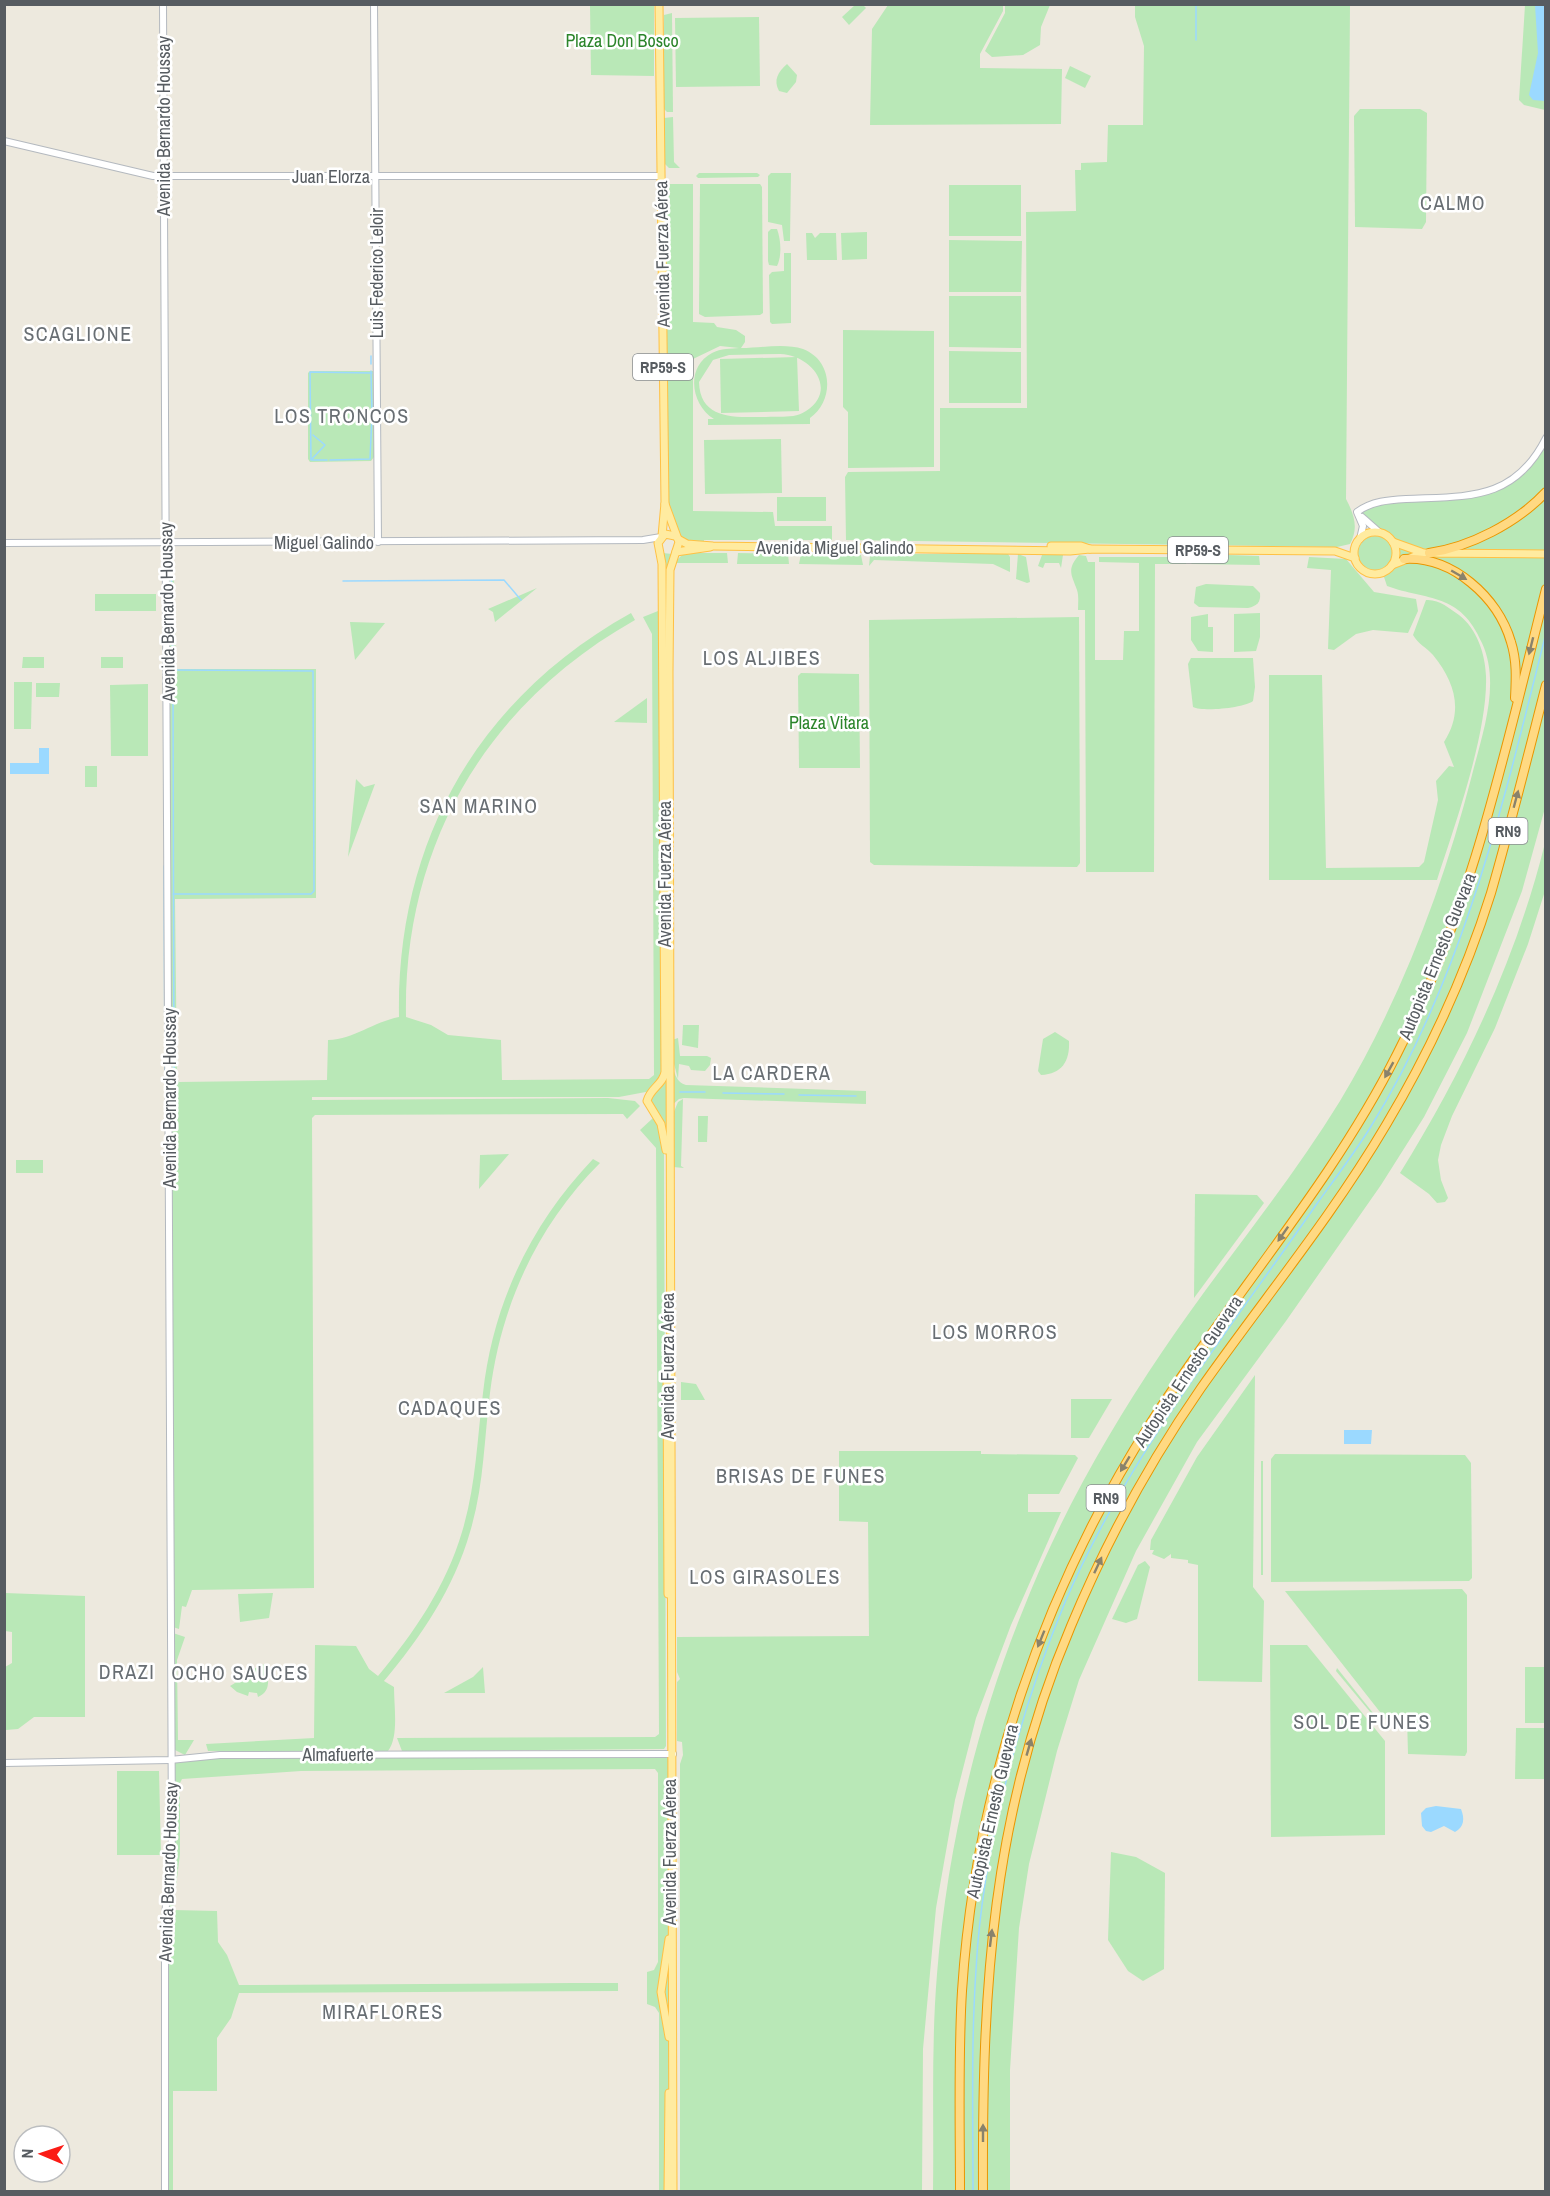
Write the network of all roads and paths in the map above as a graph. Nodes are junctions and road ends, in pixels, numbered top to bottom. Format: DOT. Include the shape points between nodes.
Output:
graph roads {
  1 [pos="163,4"];
  2 [pos="374,4"];
  3 [pos="659,4"];
  4 [pos="4,141"];
  5 [pos="164,176"];
  6 [pos="375,176"];
  7 [pos="661,176"];
  8 [pos="1545,438"];
  9 [pos="1545,492"];
  10 [pos="664,504"];
  11 [pos="1358,511"];
  12 [pos="1379,532"];
  13 [pos="662,536"];
  14 [pos="676,537"];
  15 [pos="643,540"];
  16 [pos="1359,540"];
  17 [pos="167,542"];
  18 [pos="378,542"];
  19 [pos="1393,542"];
  20 [pos="4,543"];
  21 [pos="713,546"];
  22 [pos="660,550"];
  23 [pos="1335,551"];
  24 [pos="675,552"];
  25 [pos="1426,553"];
  26 [pos="1545,554"];
  27 [pos="1355,558"];
  28 [pos="1404,559"];
  29 [pos="1392,565"];
  30 [pos="1545,590"];
  31 [pos="1545,686"];
  32 [pos="1514,718"];
  33 [pos="667,794"];
  34 [pos="654,1090"];
  35 [pos="670,1100"];
  36 [pos="656,1111"];
  37 [pos="671,1754"];
  38 [pos="170,1760"];
  39 [pos="4,1763"];
  40 [pos="165,2192"];
  41 [pos="668,2192"];
  42 [pos="673,2192"];
  43 [pos="960,2192"];
  44 [pos="983,2192"];
  1 -- 5 [label="main road, Avenida Bernardo Houssay"];
  2 -- 6 [label="main road, Luis Federico Leloir"];
  3 -- 7 [label="main road, Avenida Fuerza Aérea / RP59-S"];
  4 -- 5 [label="main road, Juan Elorza"];
  5 -- 6 [label="main road, Juan Elorza"];
  5 -- 17 [label="main road, Avenida Bernardo Houssay"];
  6 -- 7 [label="main road, Juan Elorza"];
  6 -- 18 [label="main road, Luis Federico Leloir"];
  7 -- 10 [label="main road, Avenida Fuerza Aérea / RP59-S"];
  8 -- 11 [label="main road" via="1522,471 1489,491 1462,498 1382,502"];
  9 -- 25 [label="highway" via="1529,507 1482,536 1450,550"];
  10 -- 13 [label="main road, Avenida Fuerza Aérea / RP59-S"];
  10 -- 14 [label="main road, Avenida Fuerza Aérea / RP59-S"];
  11 -- 12 [label="main road"];
  11 -- 16 [label="main road" via="1363,526"];
  12 -- 16 [label="main road"];
  12 -- 19 [label="main road"];
  13 -- 14 [label="main road"];
  13 -- 15 [label="main road, Miguel Galindo"];
  13 -- 22 [label="main road, Avenida Fuerza Aérea / RP59-S"];
  14 -- 21 [label="main road, Avenida Miguel Galindo / RP59-S" via="687,544"];
  14 -- 24 [label="main road, Avenida Fuerza Aérea" via="679,546"];
  15 -- 18 [label="main road, Miguel Galindo"];
  15 -- 22 [label="main road, Miguel Galindo"];
  16 -- 23 [label="main road, Avenida Miguel Galindo / RP59-S"];
  16 -- 27 [label="main road"];
  17 -- 18 [label="main road, Miguel Galindo"];
  17 -- 20 [label="main road, Miguel Galindo"];
  17 -- 38 [label="main road, Avenida Bernardo Houssay"];
  19 -- 25 [label="main road"];
  19 -- 29 [label="main road" via="1396,554"];
  21 -- 23 [label="main road, Avenida Miguel Galindo / RP59-S"];
  21 -- 24 [label="main road, Avenida Miguel Galindo / RP59-S"];
  22 -- 24 [label="main road, RP59-S" via="666,554"];
  22 -- 33 [label="main road, Avenida Fuerza Aérea"];
  23 -- 27 [label="main road, Avenida Miguel Galindo / RP59-S"];
  24 -- 33 [label="main road, Avenida Fuerza Aérea" via="669,576"];
  25 -- 26 [label="main road"];
  25 -- 28 [label="main road"];
  27 -- 29 [label="main road" via="1369,573 1384,572"];
  28 -- 29 [label="main road"];
  28 -- 32 [label="highway, one-way" via="1431,561 1456,573 1477,588 1496,610 1505,624 1514,654"];
  30 -- 32 [label="highway, Autopista Ernesto Guevara / RN9, one-way"];
  44 -- 31 [label="highway, Autopista Ernesto Guevara / RN9, one-way" via="983,2045 994,1909 1010,1820 1051,1678 1097,1568 1152,1463 1362,1165 1423,1057 1453,993 1490,896"];
  32 -- 43 [label="highway, Autopista Ernesto Guevara / RN9, one-way" via="1460,908 1398,1054 1343,1149 1180,1378 1118,1475 1072,1564 1029,1669 1002,1755 973,1889 960,2042"];
  33 -- 34 [label="main road, Avenida Fuerza Aérea" via="665,1072"];
  33 -- 35 [label="main road, Avenida Fuerza Aérea"];
  34 -- 35 [label="main road" via="665,1091"];
  34 -- 36 [label="main road, Avenida Fuerza Aérea" via="647,1101"];
  35 -- 36 [label="main road" via="663,1110"];
  35 -- 37 [label="main road, Avenida Fuerza Aérea"];
  36 -- 37 [label="main road, Avenida Fuerza Aérea" via="664,1133 666,1157"];
  37 -- 38 [label="main road, Almafuerte" via="219,1755"];
  37 -- 41 [label="main road, Avenida Fuerza Aérea" via="669,1944 662,1984 669,2031"];
  37 -- 42 [label="main road, Avenida Fuerza Aérea"];
  38 -- 39 [label="main road, Almafuerte"];
  38 -- 40 [label="main road, Avenida Bernardo Houssay" via="171,1866 165,1928"];
}
